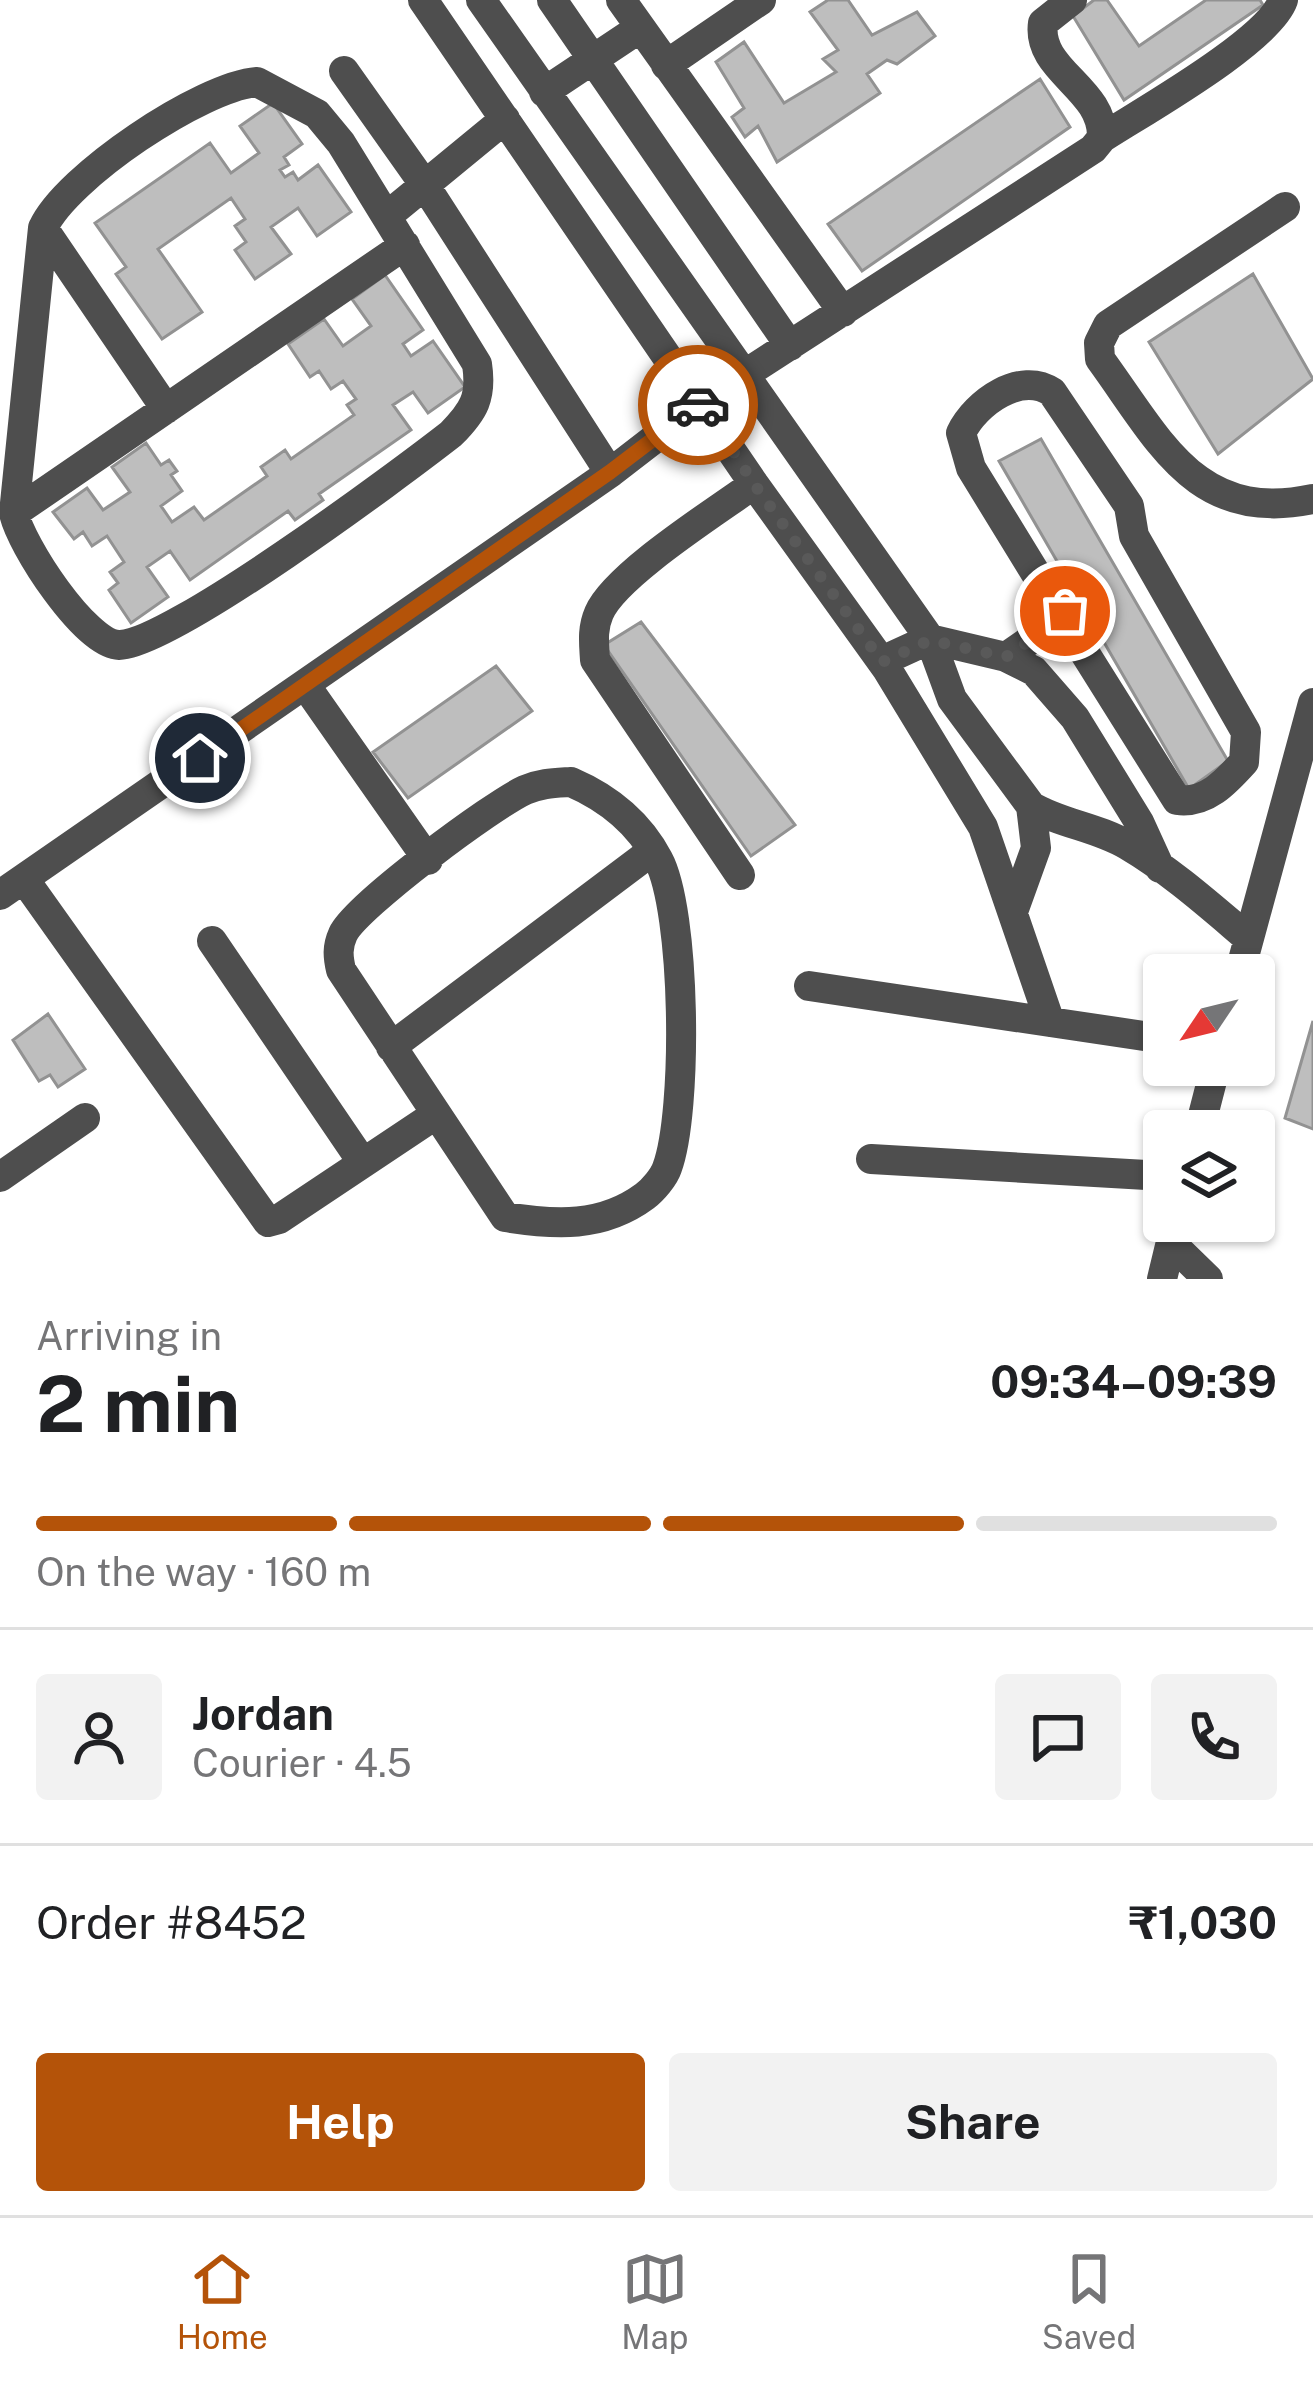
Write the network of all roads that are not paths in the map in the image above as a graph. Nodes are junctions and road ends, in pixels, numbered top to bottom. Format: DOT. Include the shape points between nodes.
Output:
graph roads {
  1 [pos="423,0"];
  2 [pos="481,0"];
  3 [pos="553,0"];
  4 [pos="622,0"];
  5 [pos="761,0"];
  6 [pos="1072,0"];
  7 [pos="1283,0"];
  8 [pos="640,28"];
  9 [pos="593,58"];
  10 [pos="667,65"];
  11 [pos="344,71"];
  12 [pos="544,92"];
  13 [pos="505,119"];
  14 [pos="1102,138"];
  15 [pos="424,184"];
  16 [pos="1285,206"];
  17 [pos="386,216"];
  18 [pos="43,228"];
  19 [pos="405,245"];
  20 [pos="843,312"];
  21 [pos="790,346"];
  22 [pos="744,376"];
  23 [pos="702,402"];
  24 [pos="166,409"];
  25 [pos="610,472"];
  26 [pos="754,484"];
  27 [pos="1313,500"];
  28 [pos="14,513"];
  29 [pos="1058,619"];
  30 [pos="930,640"];
  31 [pos="1006,657"];
  32 [pos="882,662"];
  33 [pos="306,686"];
  34 [pos="1313,703"];
  35 [pos="1031,806"];
  36 [pos="652,851"];
  37 [pos="428,860"];
  38 [pos="1160,868"];
  39 [pos="740,875"];
  40 [pos="12,887"];
  41 [pos="1014,909"];
  42 [pos="1248,938"];
  43 [pos="212,941"];
  44 [pos="1244,954"];
  45 [pos="809,986"];
  46 [pos="1050,1022"];
  47 [pos="1143,1036"];
  48 [pos="391,1048"];
  49 [pos="435,1115"];
  50 [pos="85,1118"];
  51 [pos="871,1159"];
  52 [pos="363,1163"];
  53 [pos="1143,1175"];
  54 [pos="0,1177"];
  55 [pos="1171,1242"];
  56 [pos="1180,1242"];
  57 [pos="1162,1279"];
  58 [pos="1208,1279"];
  1 -- 13 [label="street"];
  2 -- 12 [label="street"];
  3 -- 9 [label="street"];
  4 -- 8 [label="street"];
  5 -- 10 [label="street"];
  6 -- 14 [label="street" via="1043,23 1042,35 1052,60 1090,100"];
  7 -- 14 [label="street" via="1248,40"];
  8 -- 9 [label="street"];
  8 -- 10 [label="street"];
  9 -- 12 [label="street"];
  9 -- 21 [label="street"];
  10 -- 20 [label="street"];
  11 -- 15 [label="street"];
  12 -- 22 [label="street"];
  13 -- 15 [label="street"];
  13 -- 23 [label="street"];
  14 -- 20 [label="street"];
  15 -- 17 [label="street"];
  15 -- 25 [label="street"];
  16 -- 27 [label="street" via="1108,325 1100,359 1166,448 1223,497 1277,507"];
  17 -- 18 [label="street" via="317,114 257,82 204,97 102,164 58,202"];
  17 -- 19 [label="street"];
  18 -- 24 [label="street"];
  18 -- 28 [label="street"];
  19 -- 24 [label="street"];
  19 -- 28 [label="street" via="477,364 481,391 451,434 307,539 150,638 120,645 91,632 23,542"];
  20 -- 21 [label="street"];
  21 -- 22 [label="street"];
  22 -- 23 [label="street"];
  22 -- 30 [label="street"];
  23 -- 25 [label="street"];
  23 -- 26 [label="street"];
  24 -- 28 [label="street"];
  25 -- 33 [label="street"];
  26 -- 32 [label="street"];
  26 -- 39 [label="street" via="630,576 600,608 592,634 596,660"];
  29 -- 29 [label="street" via="971,468 961,433 1020,382 1052,392 1129,506 1134,536 1246,732 1244,762 1213,792 1178,800"];
  29 -- 31 [label="street"];
  30 -- 31 [label="street"];
  30 -- 32 [label="street"];
  30 -- 35 [label="street" via="952,699"];
  31 -- 38 [label="street" via="1056,691"];
  32 -- 41 [label="street" via="983,827"];
  33 -- 37 [label="street"];
  33 -- 40 [label="street"];
  34 -- 42 [label="street"];
  35 -- 38 [label="street" via="1124,843"];
  35 -- 41 [label="street" via="1036,848"];
  36 -- 37 [label="street" via="623,812 590,790 558,782 521,792"];
  36 -- 48 [label="street"];
  36 -- 49 [label="street" via="673,911 680,997 671,1146 667,1170 648,1195 604,1220 506,1217"];
  37 -- 48 [label="street" via="358,913 337,955"];
  38 -- 42 [label="street"];
  40 -- 52 [label="street" via="65,940 268,1222"];
  41 -- 46 [label="street"];
  42 -- 44 [label="street"];
  43 -- 52 [label="street"];
  45 -- 46 [label="street"];
  46 -- 47 [label="street"];
  48 -- 49 [label="street"];
  49 -- 52 [label="street"];
  50 -- 54 [label="street"];
  51 -- 53 [label="street"];
  55 -- 57 [label="street"];
  56 -- 58 [label="street"];
}
